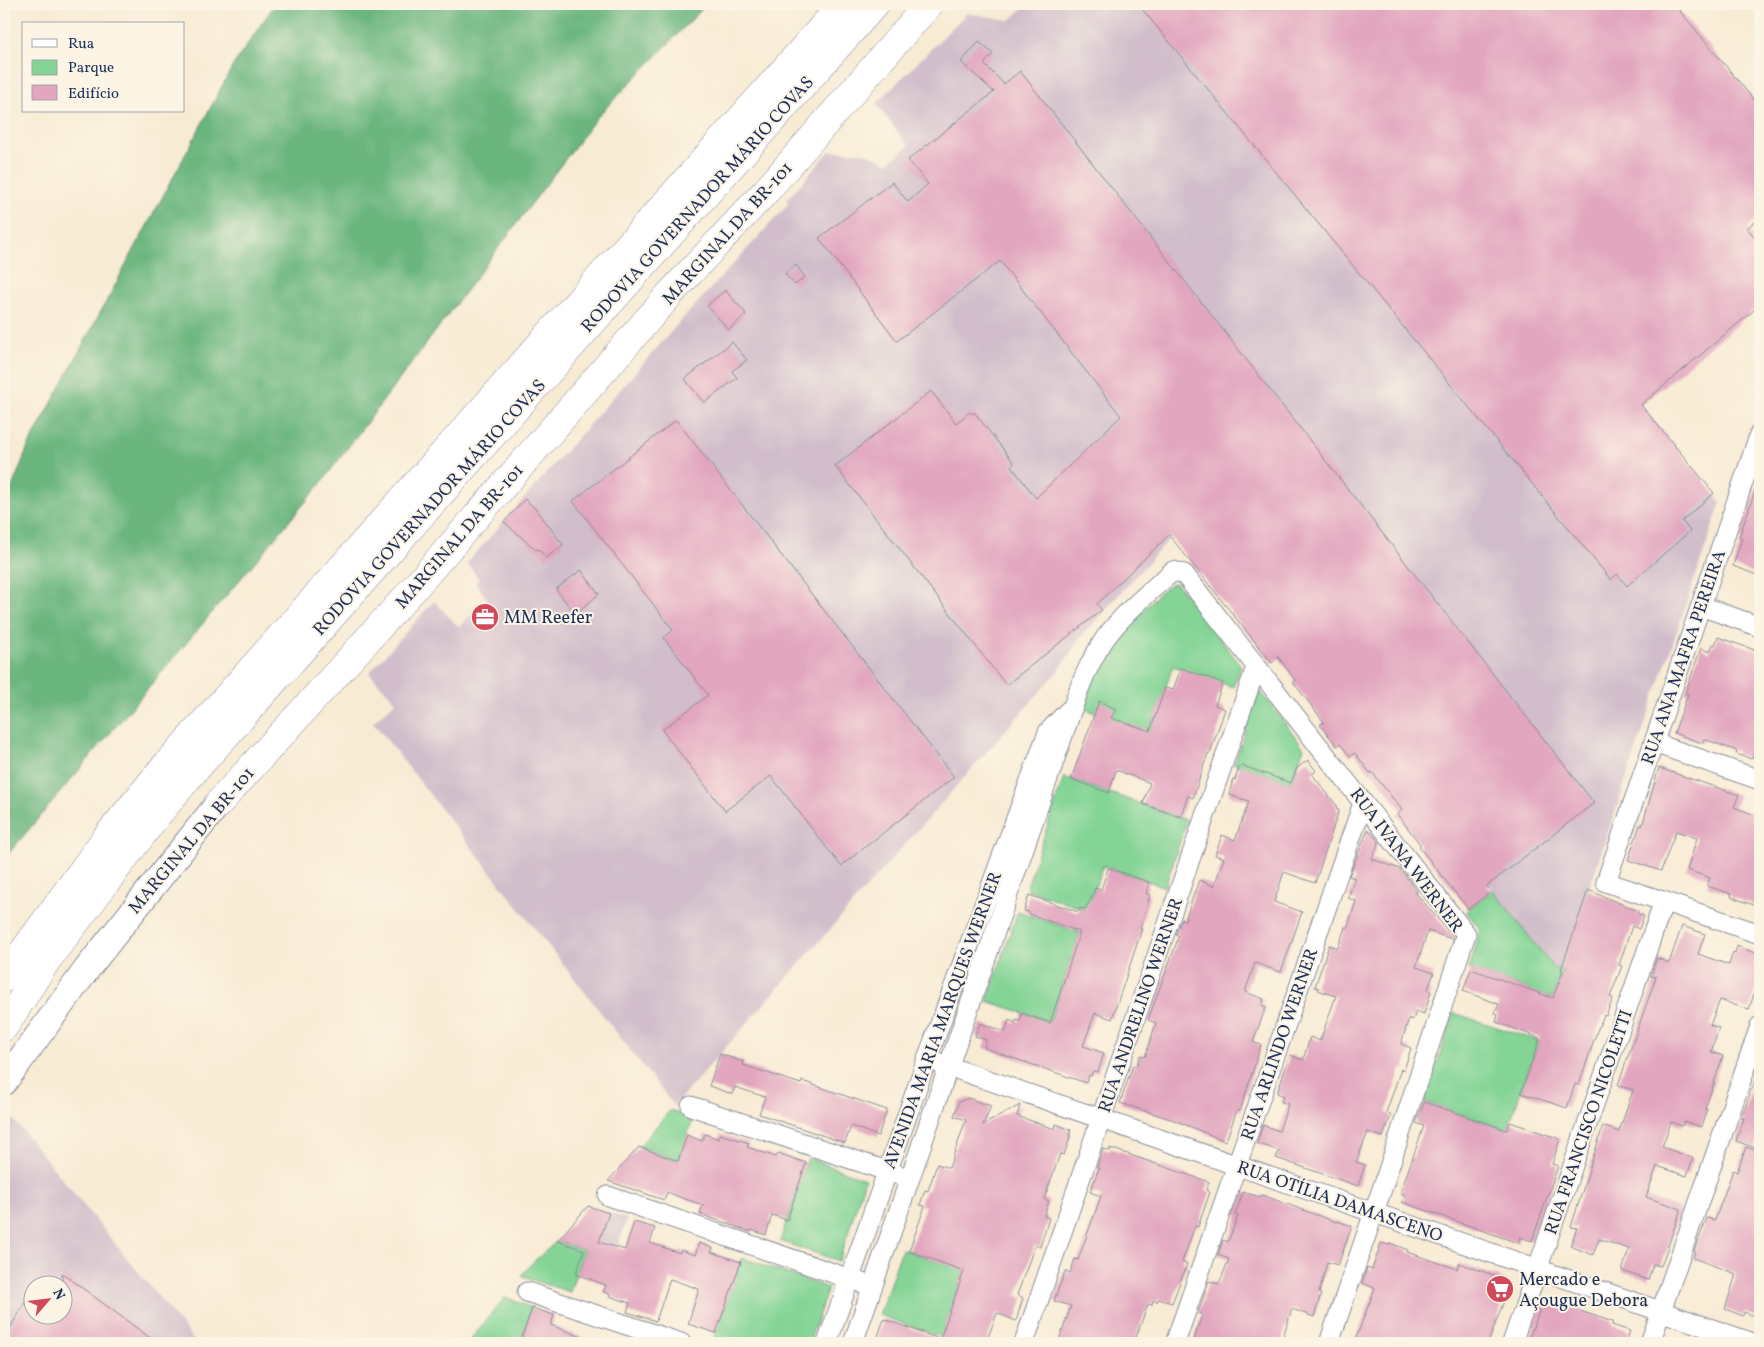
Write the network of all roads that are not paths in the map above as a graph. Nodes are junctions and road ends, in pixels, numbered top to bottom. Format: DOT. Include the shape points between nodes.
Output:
graph roads {
  1 [pos="843,4"];
  2 [pos="875,4"];
  3 [pos="929,4"];
  4 [pos="1760,433"];
  5 [pos="1754,475"];
  6 [pos="1173,571"];
  7 [pos="1701,606"];
  8 [pos="1760,626"];
  9 [pos="1256,667"];
  10 [pos="1072,706"];
  11 [pos="1654,743"];
  12 [pos="1760,780"];
  13 [pos="1363,802"];
  14 [pos="218,804"];
  15 [pos="1664,901"];
  16 [pos="1760,934"];
  17 [pos="4,978"];
  18 [pos="1760,1026"];
  19 [pos="4,1027"];
  20 [pos="926,1059"];
  21 [pos="948,1066"];
  22 [pos="4,1082"];
  23 [pos="691,1106"];
  24 [pos="1101,1119"];
  25 [pos="1237,1166"];
  26 [pos="887,1172"];
  27 [pos="910,1179"];
  28 [pos="608,1196"];
  29 [pos="1374,1213"];
  30 [pos="1537,1269"];
  31 [pos="850,1279"];
  32 [pos="873,1286"];
  33 [pos="528,1292"];
  34 [pos="1661,1312"];
  35 [pos="681,1343"];
  36 [pos="827,1343"];
  37 [pos="853,1343"];
  38 [pos="1024,1343"];
  39 [pos="1175,1343"];
  40 [pos="1329,1343"];
  41 [pos="1512,1343"];
  42 [pos="1650,1343"];
  43 [pos="1753,1343"];
  1 -- 17 [label="main road, RODOVIA GOVERNADOR MÁRIO COVAS" via="160,772 106,838"];
  2 -- 19 [label="main road, RODOVIA GOVERNADOR MÁRIO COVAS" via="187,779 47,960"];
  3 -- 14 [label="main road, MARGINAL DA BR-101" via="409,594"];
  4 -- 5 [label="street, RUA ANA MAFRA PEREIRA"];
  5 -- 7 [label="street, RUA ANA MAFRA PEREIRA"];
  6 -- 9 [label="street, RUA IVANA WERNER" via="1184,574"];
  6 -- 10 [label="street, AVENIDA MARIA MARQUES WERNER" via="1134,606 1106,638 1088,668"];
  7 -- 8 [label="street"];
  7 -- 11 [label="street, RUA ANA MAFRA PEREIRA"];
  9 -- 13 [label="street, RUA IVANA WERNER"];
  9 -- 24 [label="street, RUA ANDRELINO WERNER"];
  10 -- 20 [label="street, AVENIDA MARIA MARQUES WERNER" via="1048,732"];
  10 -- 21 [label="street, AVENIDA MARIA MARQUES WERNER"];
  11 -- 12 [label="street"];
  11 -- 15 [label="street, RUA ANA MAFRA PEREIRA" via="1606,882"];
  13 -- 25 [label="street, RUA ARLINDO WERNER"];
  13 -- 29 [label="street, RUA IVANA WERNER" via="1466,934"];
  14 -- 22 [label="main road, MARGINAL DA BR-101" via="90,965"];
  15 -- 16 [label="street"];
  15 -- 30 [label="street, RUA FRANCISCO NICOLETTI"];
  18 -- 34 [label="street"];
  20 -- 21 [label="street, RUA OTÍLIA DAMASCENO"];
  20 -- 26 [label="street, AVENIDA MARIA MARQUES WERNER"];
  21 -- 24 [label="street, RUA OTÍLIA DAMASCENO"];
  21 -- 27 [label="street, AVENIDA MARIA MARQUES WERNER"];
  23 -- 26 [label="street"];
  24 -- 25 [label="street, RUA OTÍLIA DAMASCENO"];
  24 -- 38 [label="street, RUA ANDRELINO WERNER"];
  25 -- 29 [label="street, RUA OTÍLIA DAMASCENO"];
  25 -- 39 [label="street, RUA ARLINDO WERNER"];
  26 -- 27 [label="street"];
  26 -- 31 [label="street, AVENIDA MARIA MARQUES WERNER"];
  27 -- 32 [label="street, AVENIDA MARIA MARQUES WERNER"];
  28 -- 31 [label="street"];
  29 -- 30 [label="street, RUA OTÍLIA DAMASCENO"];
  29 -- 40 [label="street, RUA IVANA WERNER"];
  30 -- 34 [label="street, RUA OTÍLIA DAMASCENO"];
  30 -- 41 [label="street, RUA FRANCISCO NICOLETTI"];
  31 -- 32 [label="street"];
  31 -- 36 [label="street, AVENIDA MARIA MARQUES WERNER"];
  32 -- 37 [label="street, AVENIDA MARIA MARQUES WERNER"];
  33 -- 35 [label="street"];
  34 -- 42 [label="street"];
  34 -- 43 [label="street, RUA OTÍLIA DAMASCENO"];
}
